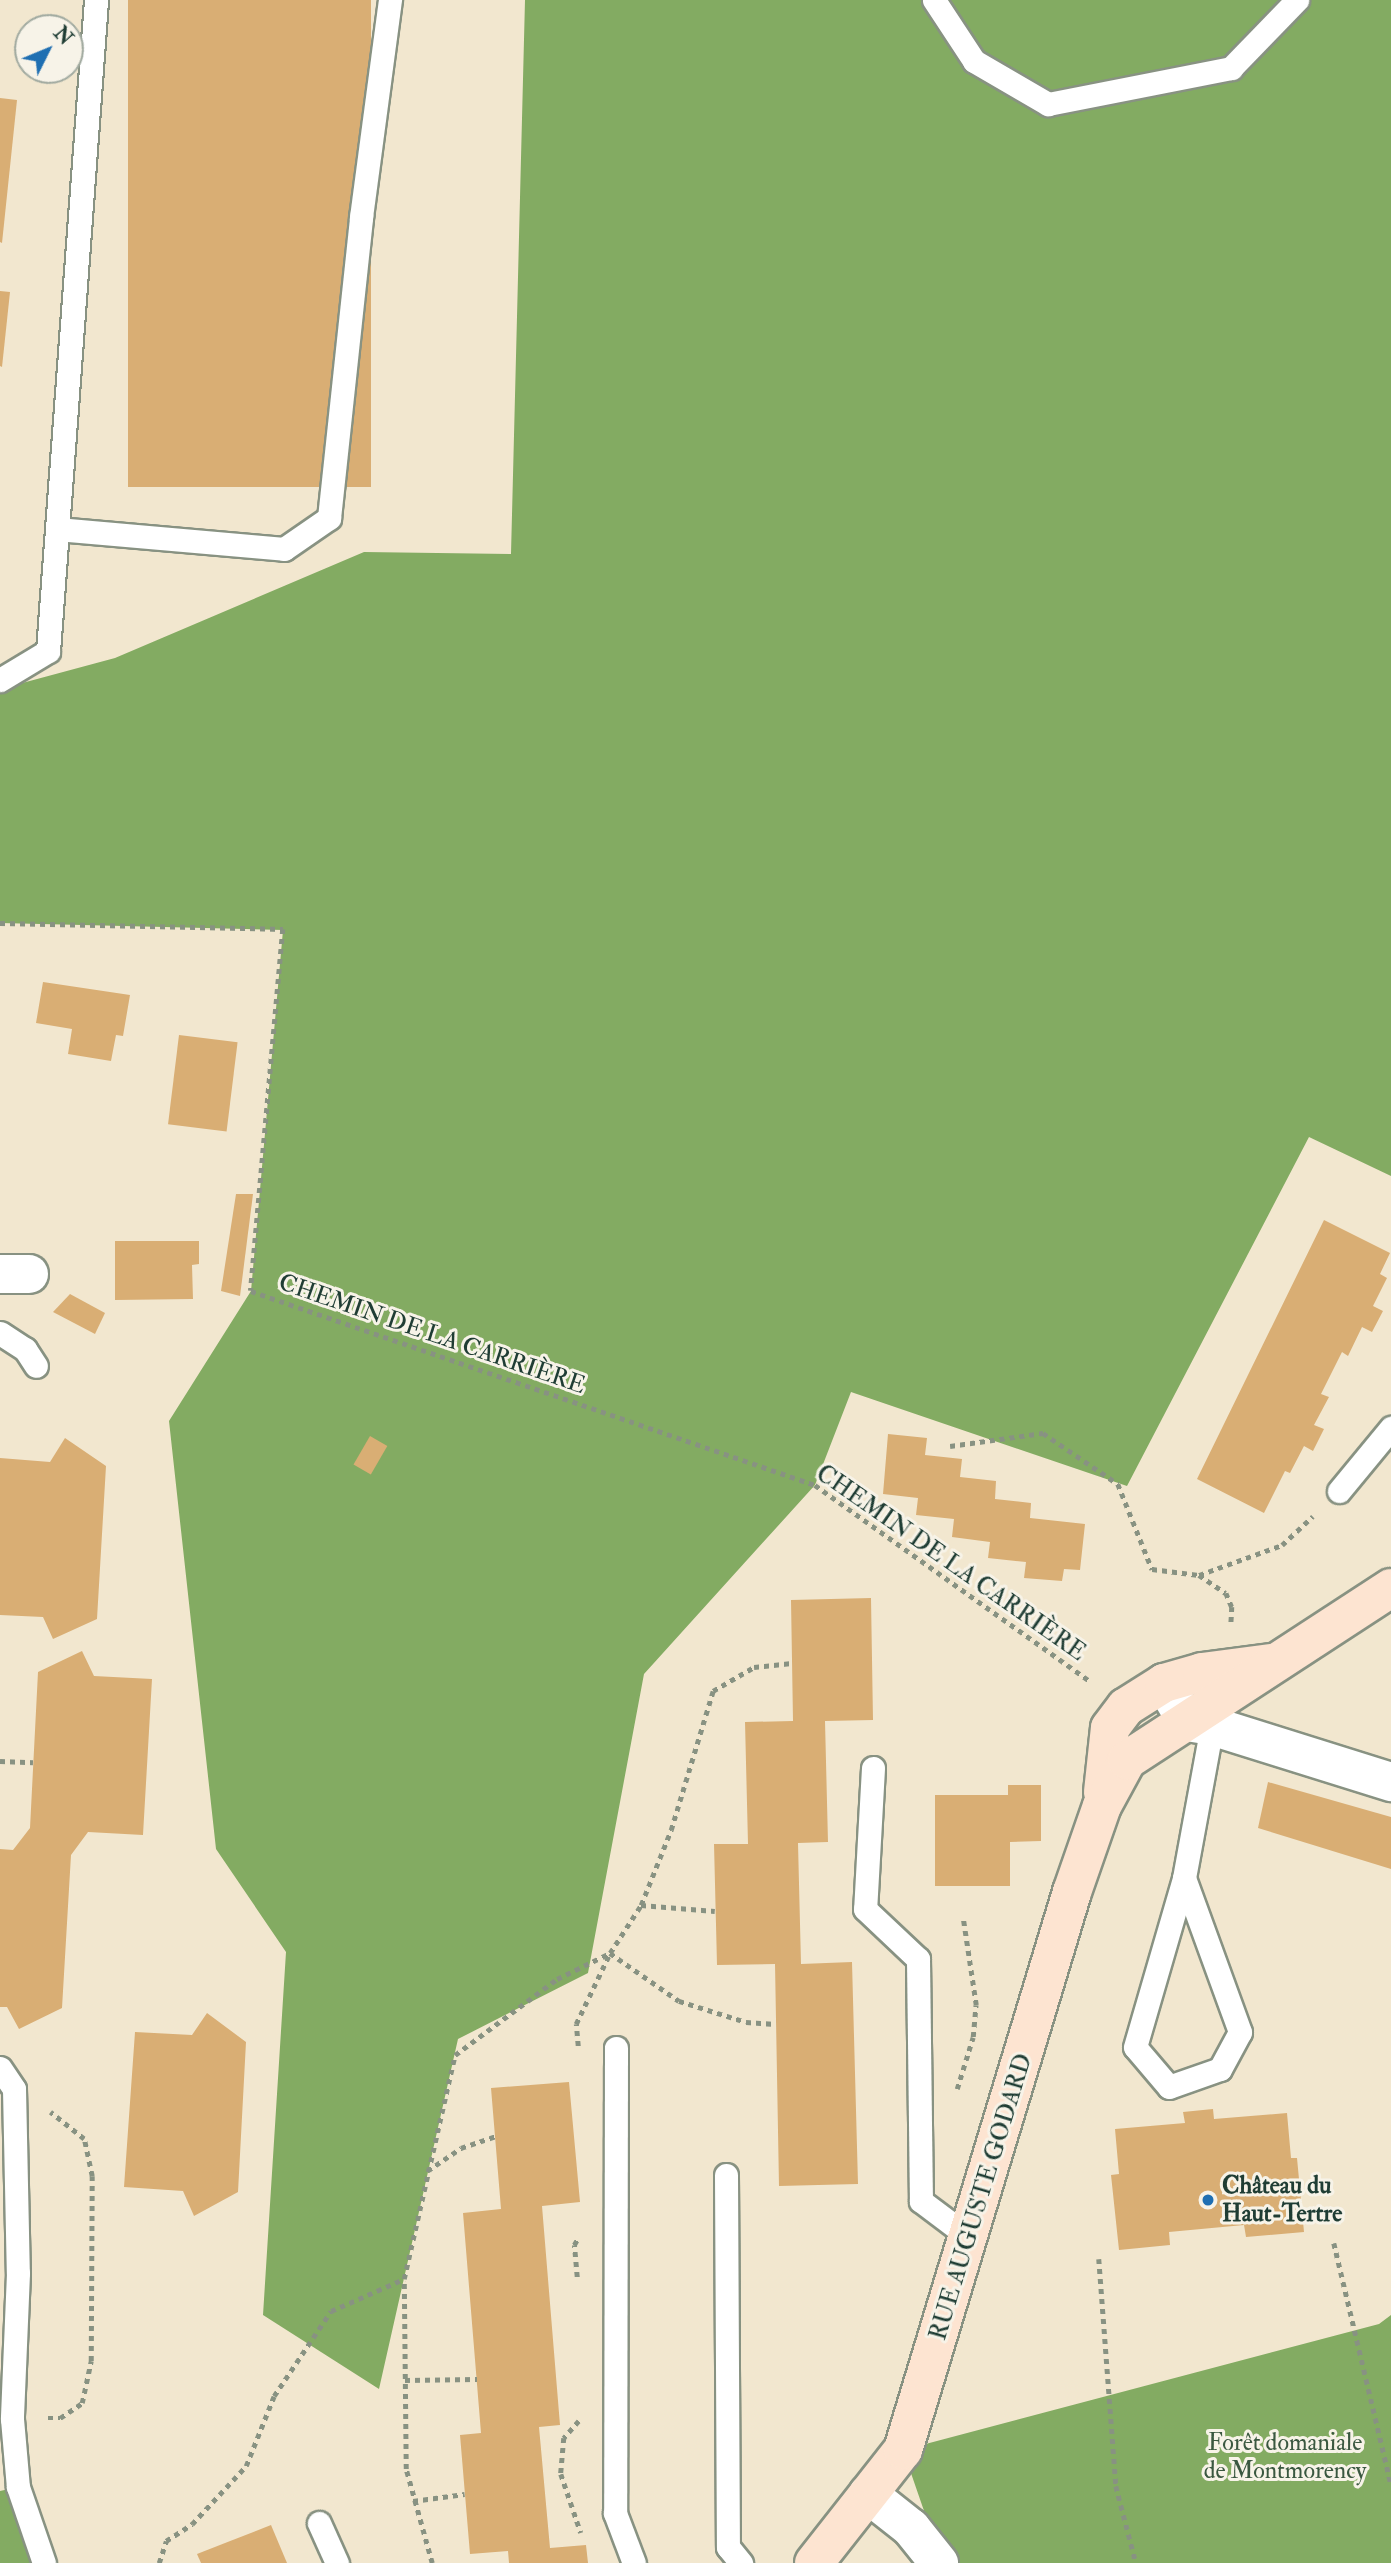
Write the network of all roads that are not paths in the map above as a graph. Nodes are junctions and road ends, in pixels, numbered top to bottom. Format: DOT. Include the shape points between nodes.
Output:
graph roads {
  1 [pos="96,0"];
  2 [pos="390,0"];
  3 [pos="934,0"];
  4 [pos="1297,0"];
  5 [pos="57,529"];
  6 [pos="0,680"];
  7 [pos="0,1333"];
  8 [pos="36,1366"];
  9 [pos="1391,1428"];
  10 [pos="1339,1491"];
  11 [pos="1391,1588"];
  12 [pos="1205,1706"];
  13 [pos="873,1768"];
  14 [pos="1391,1782"];
  15 [pos="1102,1806"];
  16 [pos="1184,1878"];
  17 [pos="616,2048"];
  18 [pos="0,2068"];
  19 [pos="726,2175"];
  20 [pos="969,2237"];
  21 [pos="868,2494"];
  22 [pos="319,2523"];
  23 [pos="44,2563"];
  24 [pos="337,2563"];
  25 [pos="634,2563"];
  26 [pos="741,2563"];
  27 [pos="814,2563"];
  28 [pos="939,2563"];
  1 -- 5 [label="lane"];
  2 -- 5 [label="lane" via="329,518 284,549"];
  3 -- 4 [label="lane" via="974,61 1048,104 1231,68"];
  5 -- 6 [label="lane" via="48,651"];
  7 -- 8 [label="lane" via="25,1349"];
  9 -- 10 [label="lane"];
  11 -- 12 [label="street"];
  12 -- 14 [label="street"];
  12 -- 15 [label="street" via="1127,1760"];
  12 -- 15 [label="street" via="1164,1683 1126,1707 1110,1728"];
  12 -- 16 [label="lane"];
  13 -- 20 [label="lane" via="865,1909 918,1959 921,2201"];
  15 -- 20 [label="street, RUE AUGUSTE GODARD"];
  16 -- 16 [label="lane" via="1135,2047 1169,2087 1220,2069 1240,2032"];
  17 -- 25 [label="lane" via="615,2513"];
  18 -- 23 [label="lane" via="14,2089 18,2273 12,2420 18,2487"];
  19 -- 26 [label="lane" via="728,2546"];
  20 -- 21 [label="street, RUE AUGUSTE GODARD" via="903,2450"];
  21 -- 27 [label="street, RUE AUGUSTE GODARD"];
  21 -- 28 [label="street" via="911,2528"];
  22 -- 24 [label="lane"];
}
